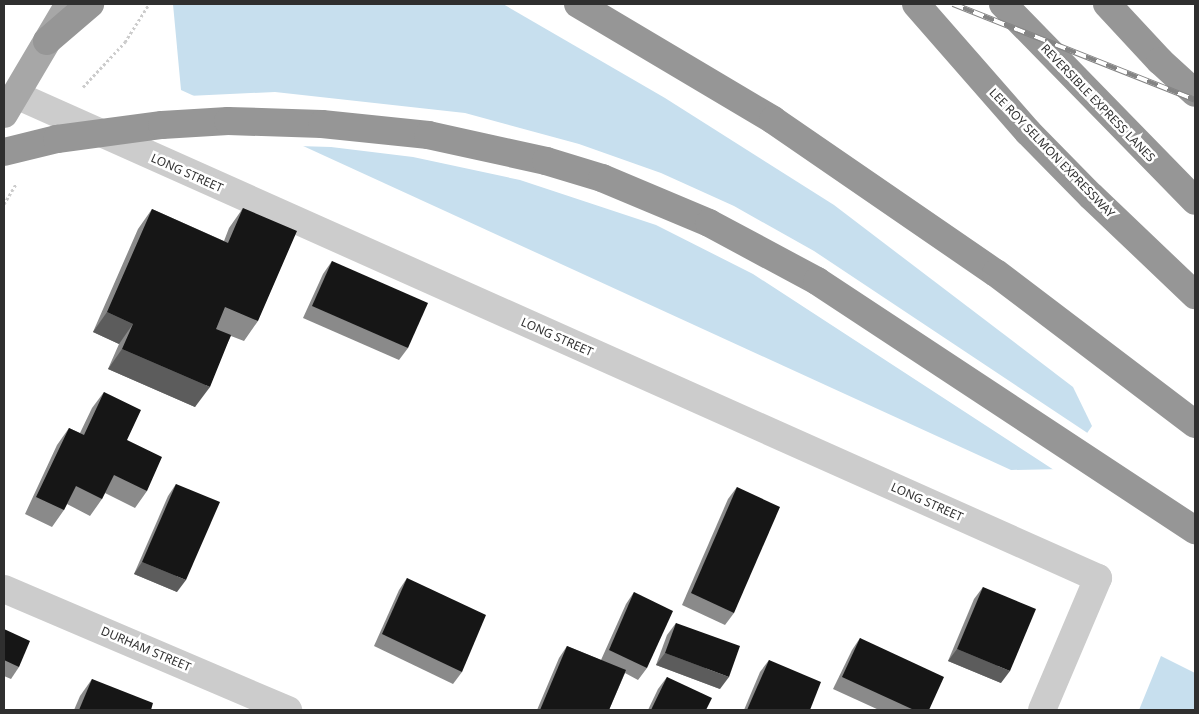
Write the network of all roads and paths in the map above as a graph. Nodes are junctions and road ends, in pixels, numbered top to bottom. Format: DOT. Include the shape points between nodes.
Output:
graph roads {
  1 [pos="68,4"];
  2 [pos="90,4"];
  3 [pos="578,4"];
  4 [pos="916,4"];
  5 [pos="1003,4"];
  6 [pos="1108,4"];
  7 [pos="47,41"];
  8 [pos="1195,93"];
  9 [pos="10,104"];
  10 [pos="4,152"];
  11 [pos="1195,201"];
  12 [pos="1195,295"];
  13 [pos="1195,424"];
  14 [pos="1195,530"];
  15 [pos="4,589"];
  16 [pos="288,710"];
  17 [pos="1042,710"];
  1 -- 7 [label="main road"];
  2 -- 7 [label="highway"];
  3 -- 13 [label="highway" via="773,120 996,273"];
  4 -- 12 [label="highway, LEE ROY SELMON EXPRESSWAY" via="1028,132"];
  5 -- 11 [label="highway, REVERSIBLE EXPRESS LANES"];
  6 -- 8 [label="highway" via="1160,62"];
  7 -- 9 [label="main road"];
  9 -- 17 [label="street, LONG STREET" via="1098,578"];
  10 -- 14 [label="highway" via="58,139 162,125 228,121 303,123 428,136 546,161 602,178 709,223 817,281"];
  15 -- 16 [label="street, DURHAM STREET"];
}
